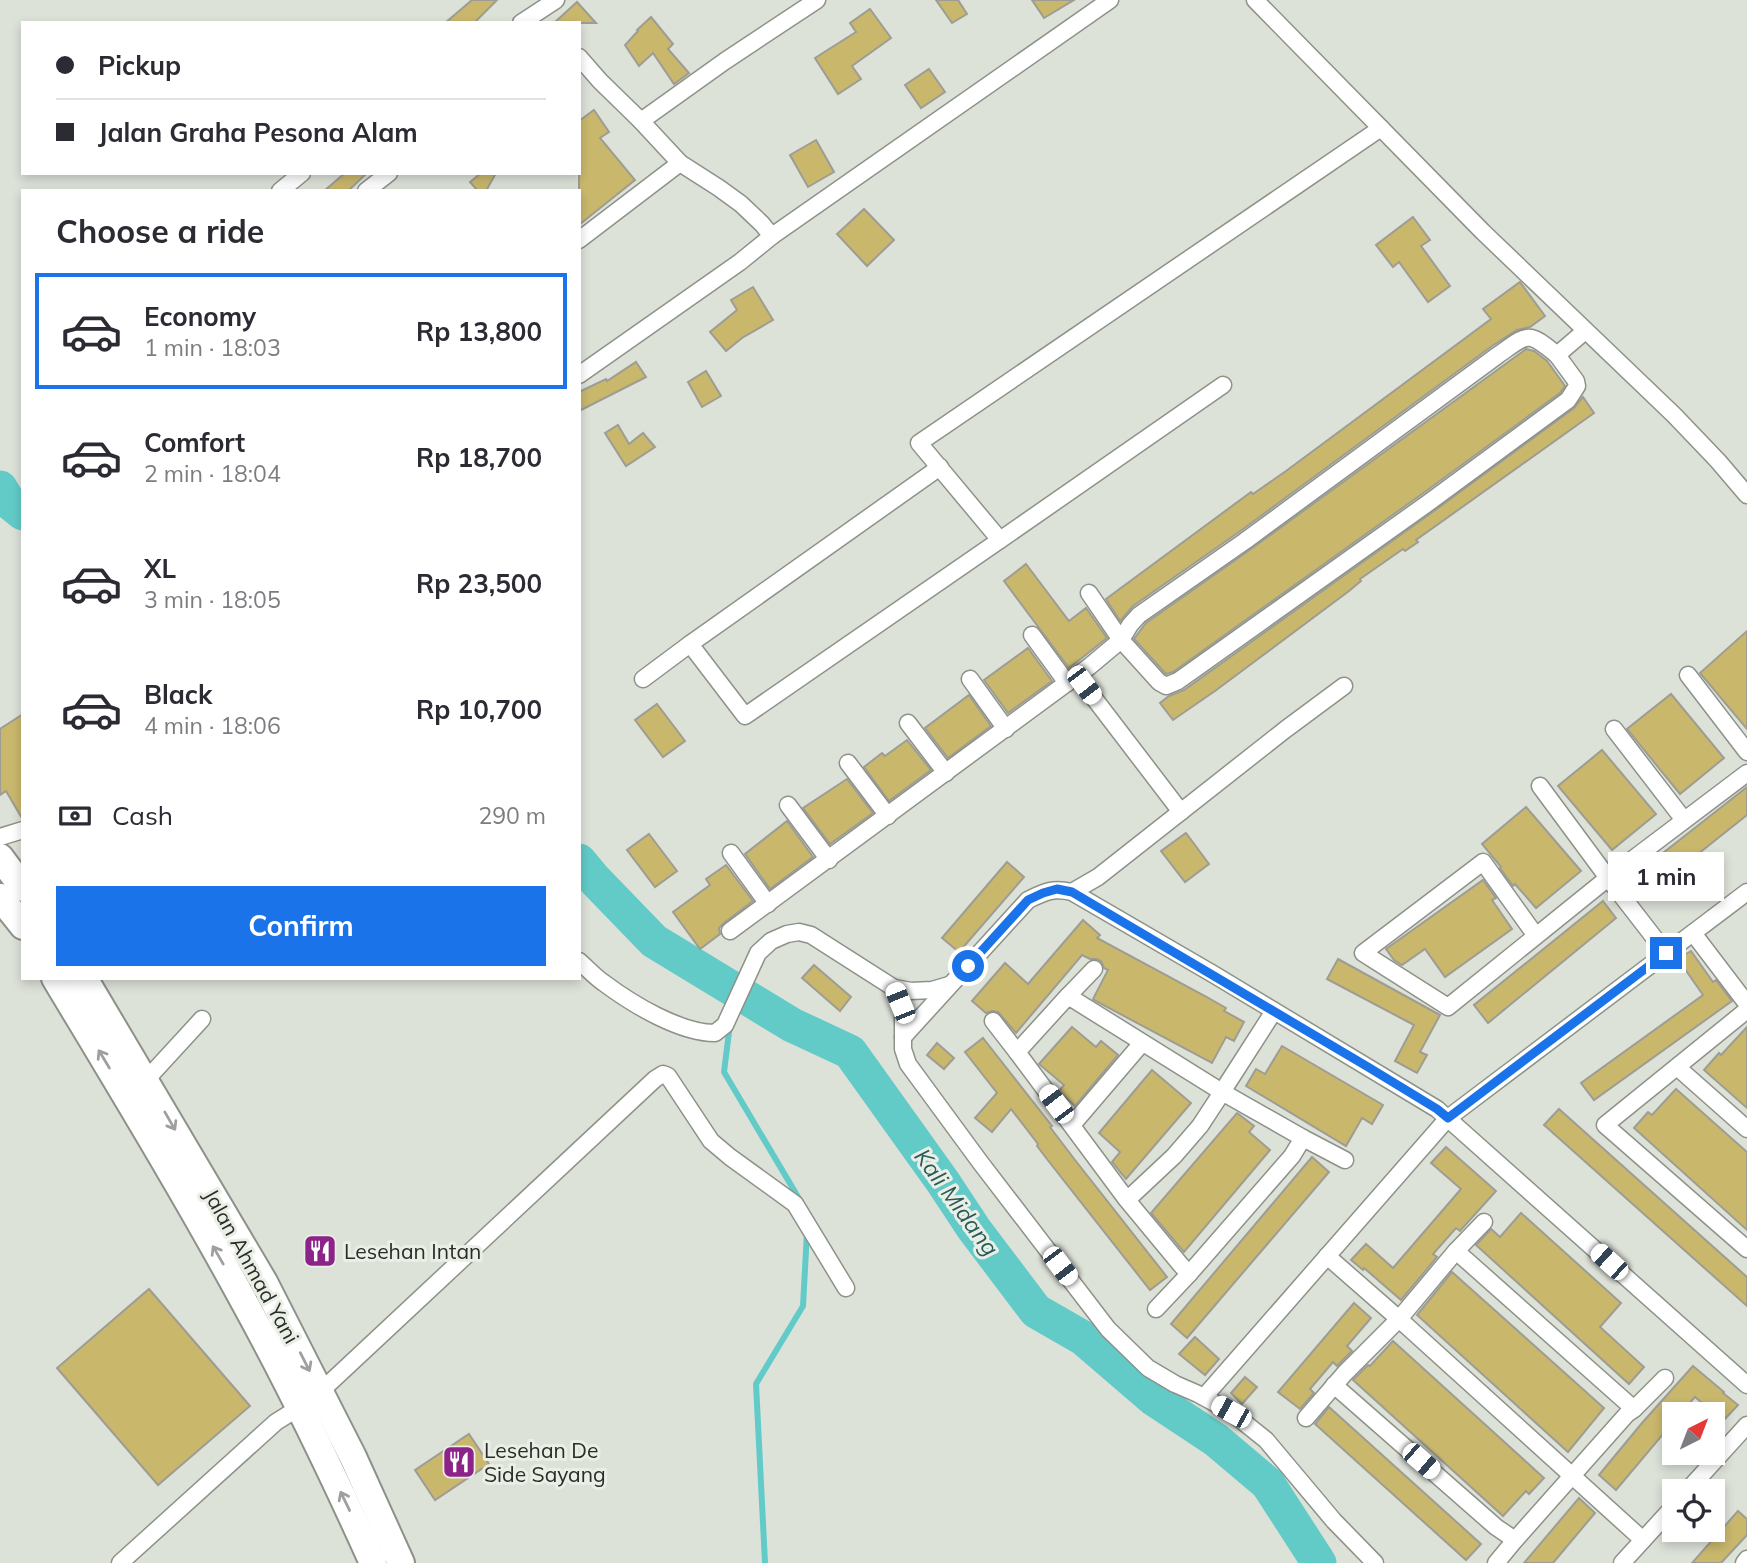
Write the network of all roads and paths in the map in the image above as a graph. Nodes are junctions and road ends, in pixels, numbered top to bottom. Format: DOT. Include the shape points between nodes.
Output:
graph roads {
  1 [pos="817,0"];
  2 [pos="1110,0"];
  3 [pos="1255,0"];
  4 [pos="550,2"];
  5 [pos="524,21"];
  6 [pos="552,21"];
  7 [pos="581,59"];
  8 [pos="641,121"];
  9 [pos="1381,128"];
  10 [pos="680,163"];
  11 [pos="300,175"];
  12 [pos="386,175"];
  13 [pos="282,189"];
  14 [pos="369,189"];
  15 [pos="772,236"];
  16 [pos="581,238"];
  17 [pos="1585,331"];
  18 [pos="1557,355"];
  19 [pos="581,374"];
  20 [pos="1223,385"];
  21 [pos="940,467"];
  22 [pos="1747,495"];
  23 [pos="1000,540"];
  24 [pos="1089,593"];
  25 [pos="1032,635"];
  26 [pos="1121,639"];
  27 [pos="691,645"];
  28 [pos="1688,675"];
  29 [pos="643,678"];
  30 [pos="970,679"];
  31 [pos="1067,683"];
  32 [pos="1084,685"];
  33 [pos="1344,686"];
  34 [pos="908,723"];
  35 [pos="1006,729"];
  36 [pos="1614,729"];
  37 [pos="1747,752"];
  38 [pos="848,763"];
  39 [pos="946,773"];
  40 [pos="1747,773"];
  41 [pos="1540,786"];
  42 [pos="788,805"];
  43 [pos="1181,813"];
  44 [pos="888,816"];
  45 [pos="1684,821"];
  46 [pos="21,831"];
  47 [pos="0,837"];
  48 [pos="732,853"];
  49 [pos="0,858"];
  50 [pos="829,860"];
  51 [pos="1608,878"];
  52 [pos="21,885"];
  53 [pos="1072,892"];
  54 [pos="1747,892"];
  55 [pos="0,897"];
  56 [pos="768,904"];
  57 [pos="21,923"];
  58 [pos="730,931"];
  59 [pos="1693,933"];
  60 [pos="1536,936"];
  61 [pos="1666,953"];
  62 [pos="581,963"];
  63 [pos="1094,969"];
  64 [pos="56,980"];
  65 [pos="86,980"];
  66 [pos="949,985"];
  67 [pos="894,988"];
  68 [pos="1068,996"];
  69 [pos="1747,1004"];
  70 [pos="1747,1010"];
  71 [pos="1274,1011"];
  72 [pos="202,1019"];
  73 [pos="993,1021"];
  74 [pos="903,1037"];
  75 [pos="1142,1043"];
  76 [pos="1017,1052"];
  77 [pos="1677,1067"];
  78 [pos="146,1080"];
  79 [pos="1222,1092"];
  80 [pos="1448,1118"];
  81 [pos="1072,1125"];
  82 [pos="1747,1129"];
  83 [pos="1303,1138"];
  84 [pos="1345,1160"];
  85 [pos="1127,1200"];
  86 [pos="1484,1222"];
  87 [pos="1747,1249"];
  88 [pos="1456,1251"];
  89 [pos="1327,1256"];
  90 [pos="1189,1273"];
  91 [pos="264,1282"];
  92 [pos="846,1288"];
  93 [pos="240,1295"];
  94 [pos="1156,1309"];
  95 [pos="1399,1319"];
  96 [pos="1665,1378"];
  97 [pos="1334,1385"];
  98 [pos="1747,1385"];
  99 [pos="1204,1397"];
  100 [pos="310,1400"];
  101 [pos="1634,1409"];
  102 [pos="1306,1418"];
  103 [pos="1747,1425"];
  104 [pos="1573,1477"];
  105 [pos="1698,1479"];
  106 [pos="1662,1519"];
  107 [pos="1515,1540"];
  108 [pos="1643,1540"];
  109 [pos="120,1563"];
  110 [pos="373,1563"];
  111 [pos="401,1563"];
  112 [pos="1375,1563"];
  113 [pos="1496,1563"];
  114 [pos="1622,1563"];
  1 -- 8 [label="street"];
  2 -- 15 [label="street"];
  3 -- 9 [label="street"];
  4 -- 5 [label="street"];
  4 -- 6 [label="street"];
  7 -- 8 [label="street"];
  8 -- 10 [label="street"];
  9 -- 17 [label="street"];
  9 -- 21 [label="street" via="919,443"];
  10 -- 15 [label="street" via="741,204"];
  10 -- 16 [label="street"];
  11 -- 13 [label="street"];
  12 -- 14 [label="street"];
  15 -- 19 [label="street"];
  17 -- 18 [label="street"];
  17 -- 22 [label="street" via="1695,436"];
  18 -- 26 [label="street" via="1532,337 1519,340 1139,615"];
  18 -- 26 [label="street" via="1576,381 1568,400 1178,681 1162,685"];
  20 -- 23 [label="street"];
  21 -- 23 [label="street"];
  21 -- 27 [label="street"];
  23 -- 27 [label="street" via="745,716"];
  24 -- 26 [label="street"];
  25 -- 31 [label="street"];
  26 -- 31 [label="street"];
  27 -- 29 [label="street"];
  28 -- 37 [label="street"];
  30 -- 35 [label="street"];
  31 -- 35 [label="street"];
  32 -- 43 [label="street"];
  33 -- 43 [label="street"];
  34 -- 39 [label="street"];
  35 -- 39 [label="street"];
  36 -- 45 [label="street"];
  38 -- 44 [label="street"];
  39 -- 44 [label="street"];
  40 -- 45 [label="street"];
  41 -- 51 [label="street"];
  42 -- 50 [label="street"];
  43 -- 53 [label="street"];
  44 -- 50 [label="street"];
  45 -- 51 [label="street"];
  46 -- 47 [label="street"];
  48 -- 56 [label="street"];
  49 -- 52 [label="highway"];
  50 -- 56 [label="street"];
  51 -- 60 [label="street"];
  51 -- 61 [label="street"];
  53 -- 66 [label="street" via="1057,889 1028,900"];
  53 -- 71 [label="street"];
  54 -- 59 [label="street"];
  55 -- 57 [label="highway"];
  56 -- 58 [label="street"];
  59 -- 61 [label="street"];
  59 -- 69 [label="street"];
  60 -- 60 [label="street" via="1448,1007 1363,953 1483,862"];
  61 -- 80 [label="street"];
  62 -- 67 [label="street" via="642,1008 700,1033 715,1034 725,1025 758,953 787,934 811,935"];
  63 -- 68 [label="street"];
  93 -- 64 [label="highway, one-way"];
  65 -- 78 [label="highway, Jalan Ahmad Yani"];
  66 -- 67 [label="street" via="932,990"];
  66 -- 74 [label="street"];
  67 -- 74 [label="street" via="903,1012"];
  68 -- 75 [label="street"];
  68 -- 76 [label="street"];
  70 -- 77 [label="street"];
  71 -- 79 [label="street"];
  71 -- 80 [label="street"];
  72 -- 78 [label="street"];
  73 -- 76 [label="street"];
  74 -- 99 [label="street" via="908,1064 1108,1329 1148,1368"];
  75 -- 79 [label="street"];
  75 -- 81 [label="street"];
  76 -- 81 [label="street"];
  77 -- 82 [label="street"];
  77 -- 87 [label="street" via="1605,1125"];
  78 -- 91 [label="highway, Jalan Ahmad Yani, one-way"];
  79 -- 83 [label="street"];
  79 -- 85 [label="street" via="1174,1156"];
  80 -- 89 [label="street"];
  80 -- 98 [label="street"];
  81 -- 85 [label="street"];
  83 -- 84 [label="street"];
  83 -- 90 [label="street"];
  85 -- 90 [label="street"];
  86 -- 88 [label="street"];
  88 -- 95 [label="street"];
  88 -- 101 [label="street"];
  89 -- 95 [label="street"];
  89 -- 99 [label="street"];
  90 -- 94 [label="street"];
  91 -- 93 [label="highway"];
  91 -- 100 [label="highway, Jalan Ahmad Yani, one-way"];
  92 -- 100 [label="street" via="794,1204 711,1140 663,1074"];
  93 -- 100 [label="highway"];
  95 -- 97 [label="street"];
  95 -- 104 [label="street"];
  96 -- 101 [label="street"];
  97 -- 102 [label="street"];
  97 -- 107 [label="street"];
  99 -- 112 [label="street" via="1266,1440"];
  100 -- 109 [label="street" via="276,1422"];
  110 -- 100 [label="highway, one-way"];
  100 -- 111 [label="highway, Jalan Ahmad Yani" via="353,1457"];
  101 -- 104 [label="street"];
  103 -- 105 [label="street"];
  104 -- 107 [label="street"];
  104 -- 108 [label="street"];
  106 -- 108 [label="street"];
  107 -- 113 [label="street"];
  108 -- 114 [label="street"];
}
